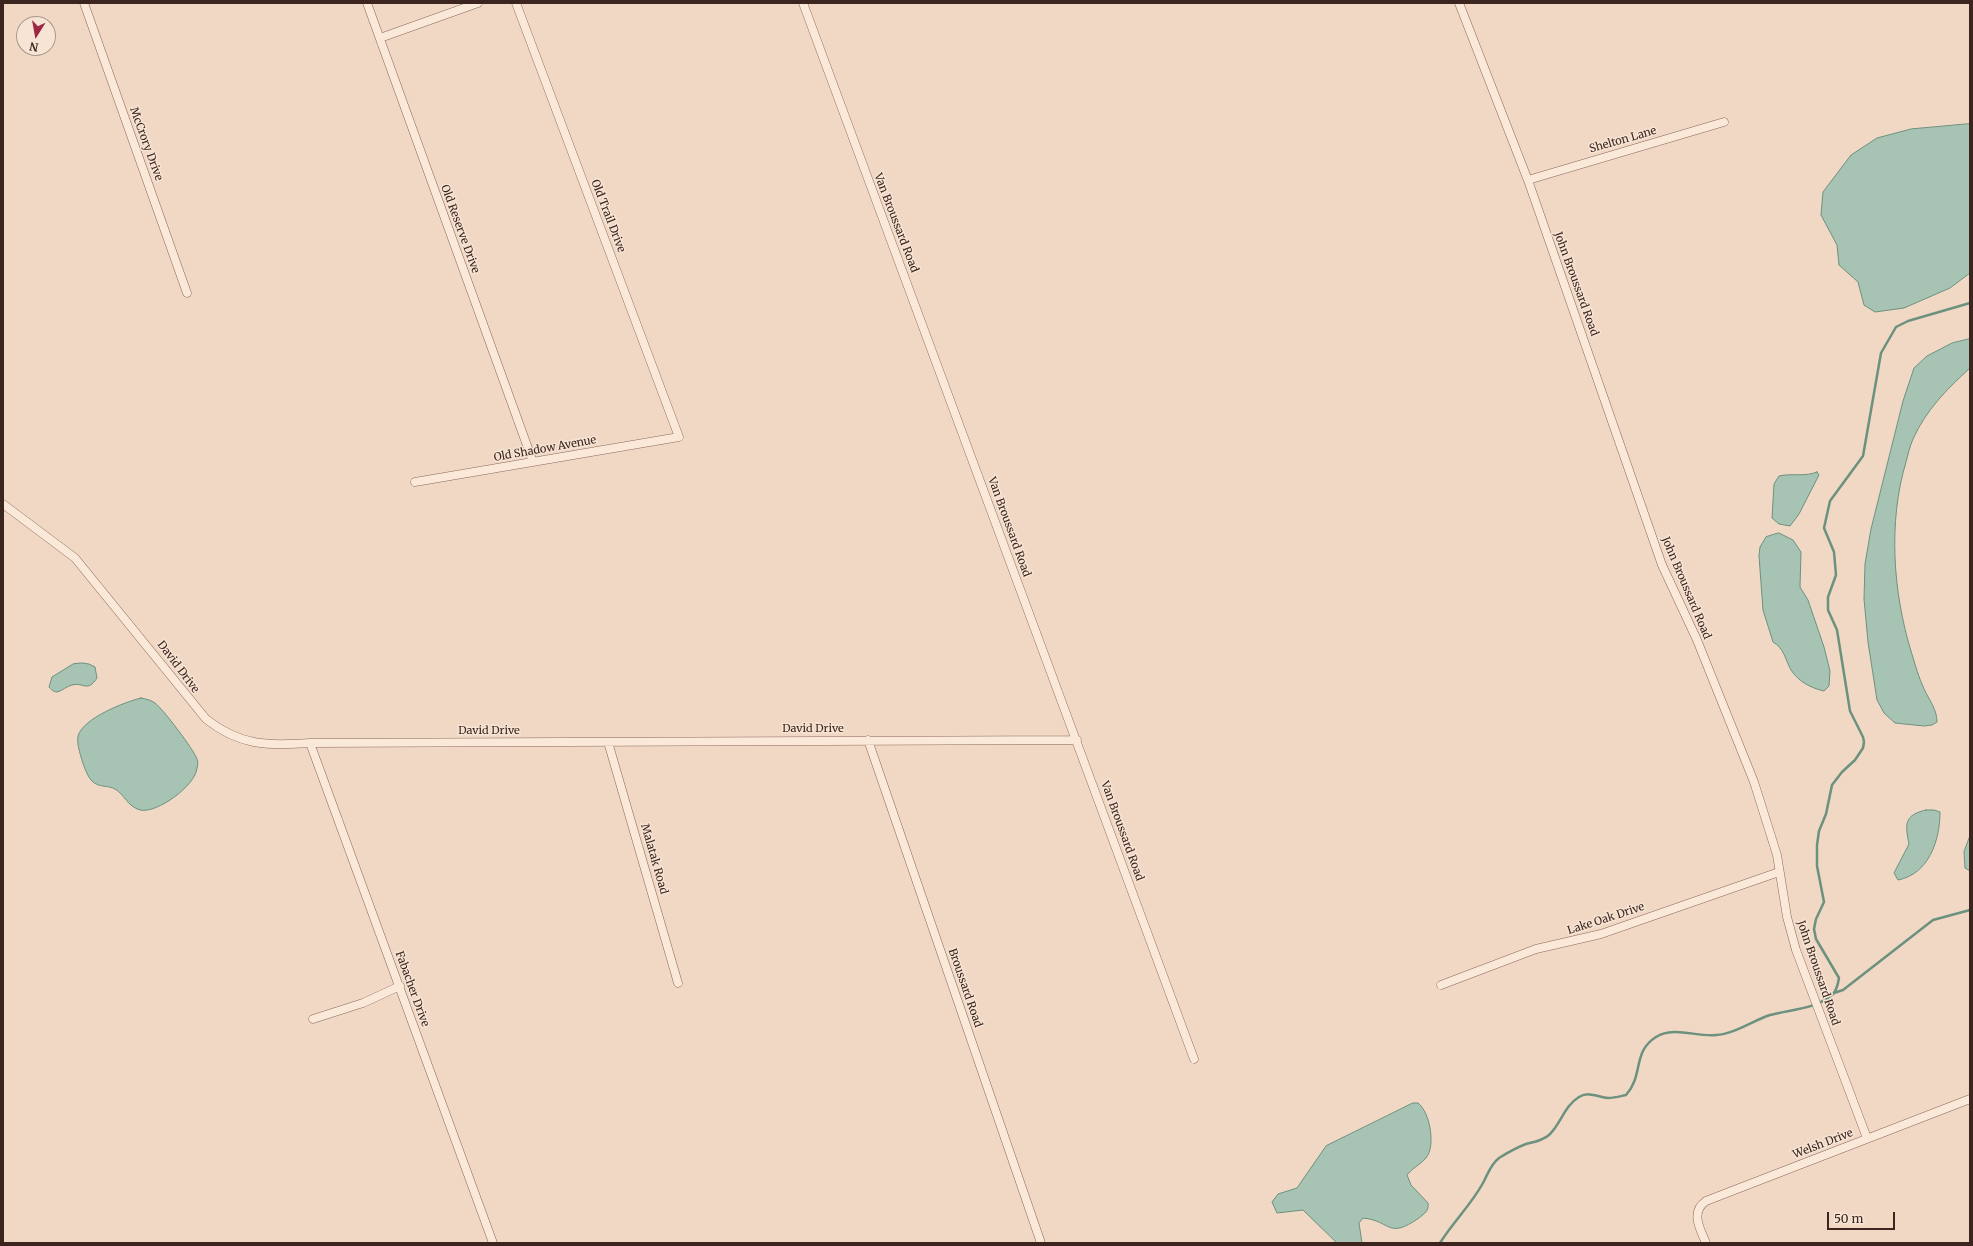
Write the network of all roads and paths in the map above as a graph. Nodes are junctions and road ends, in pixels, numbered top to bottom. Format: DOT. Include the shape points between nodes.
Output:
graph roads {
  1 [pos="84,3"];
  2 [pos="367,3"];
  3 [pos="478,3"];
  4 [pos="516,3"];
  5 [pos="803,3"];
  6 [pos="1459,3"];
  7 [pos="380,38"];
  8 [pos="1724,122"];
  9 [pos="1528,180"];
  10 [pos="187,293"];
  11 [pos="679,437"];
  12 [pos="533,462"];
  13 [pos="415,482"];
  14 [pos="3,504"];
  15 [pos="868,740"];
  16 [pos="1077,740"];
  17 [pos="608,742"];
  18 [pos="310,743"];
  19 [pos="1779,872"];
  20 [pos="678,983"];
  21 [pos="1441,985"];
  22 [pos="400,986"];
  23 [pos="313,1019"];
  24 [pos="1194,1059"];
  25 [pos="1970,1099"];
  26 [pos="1867,1138"];
  27 [pos="493,1243"];
  28 [pos="1041,1243"];
  29 [pos="1706,1243"];
  1 -- 10 [label="street, McCrory Drive"];
  2 -- 7 [label="street, Old Reserve Drive"];
  3 -- 7 [label="street"];
  4 -- 11 [label="street, Old Trail Drive"];
  5 -- 16 [label="street, Van Broussard Road"];
  6 -- 9 [label="street, John Broussard Road"];
  7 -- 12 [label="street, Old Reserve Drive"];
  8 -- 9 [label="street, Shelton Lane"];
  9 -- 19 [label="street, John Broussard Road" via="1662,566 1697,640 1754,782 1772,835"];
  11 -- 12 [label="street, Old Shadow Avenue"];
  12 -- 13 [label="street, Old Shadow Avenue"];
  14 -- 18 [label="street, David Drive" via="75,558 155,654 198,711 214,726 253,743 279,746"];
  15 -- 16 [label="street, David Drive"];
  15 -- 17 [label="street, David Drive"];
  15 -- 28 [label="street, Broussard Road"];
  16 -- 24 [label="street, Van Broussard Road"];
  17 -- 18 [label="street, David Drive"];
  17 -- 20 [label="street, Malatak Road"];
  18 -- 22 [label="street, Fabacher Drive"];
  19 -- 21 [label="street, Lake Oak Drive" via="1601,934 1536,949"];
  19 -- 26 [label="street, John Broussard Road" via="1787,917 1810,989"];
  22 -- 23 [label="street" via="363,1003"];
  22 -- 27 [label="street, Fabacher Drive"];
  25 -- 26 [label="street, Welsh Drive"];
  26 -- 29 [label="street, Welsh Drive" via="1706,1201 1699,1209 1697,1221"];
}
